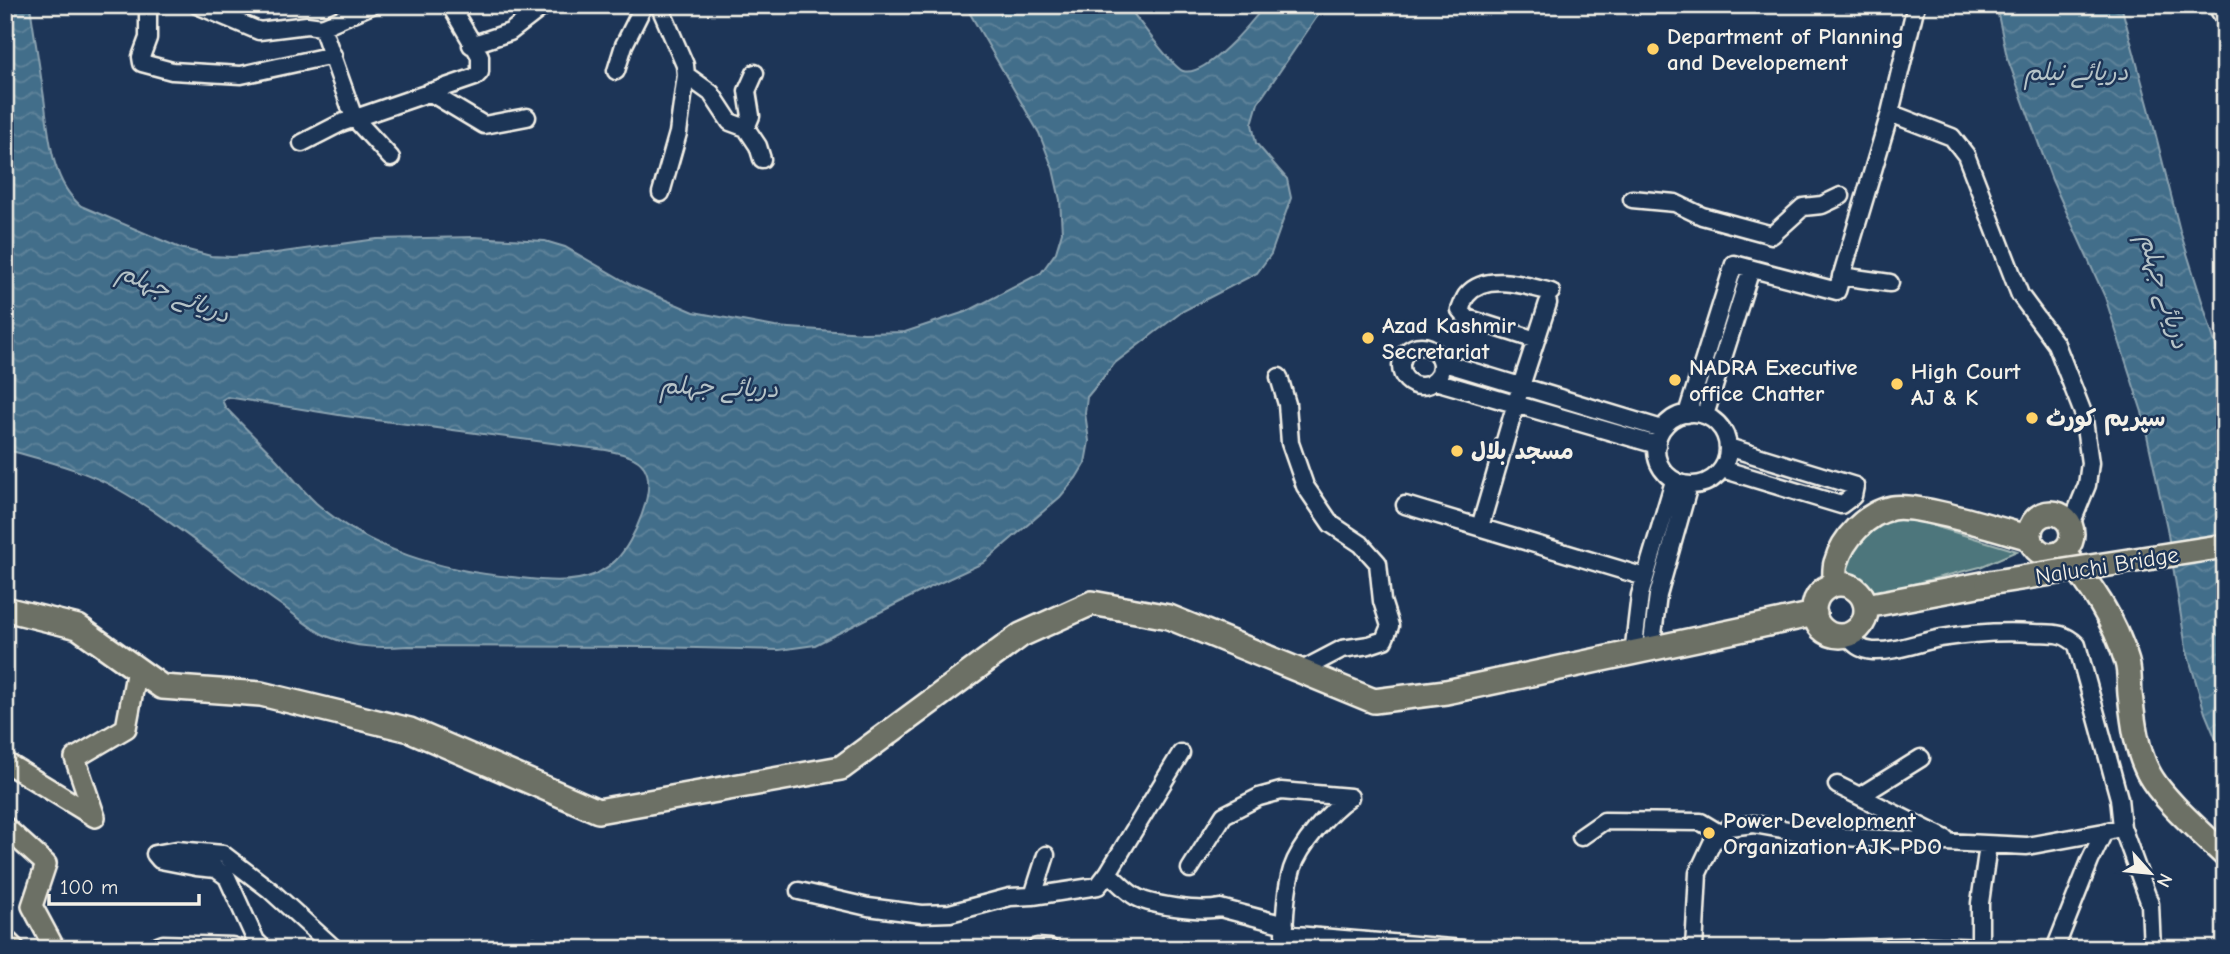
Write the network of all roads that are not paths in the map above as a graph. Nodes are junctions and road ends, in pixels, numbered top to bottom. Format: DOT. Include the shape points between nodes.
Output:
graph roads {
  1 [pos="148,5"];
  2 [pos="197,5"];
  3 [pos="372,5"];
  4 [pos="450,5"];
  5 [pos="545,5"];
  6 [pos="644,5"];
  7 [pos="659,5"];
  8 [pos="1916,5"];
  9 [pos="2216,5"];
  10 [pos="2225,20"];
  11 [pos="322,27"];
  12 [pos="471,45"];
  13 [pos="333,55"];
  14 [pos="616,71"];
  15 [pos="755,73"];
  16 [pos="685,75"];
  17 [pos="429,92"];
  18 [pos="1890,113"];
  19 [pos="527,117"];
  20 [pos="354,118"];
  21 [pos="746,128"];
  22 [pos="302,143"];
  23 [pos="391,158"];
  24 [pos="762,159"];
  25 [pos="660,193"];
  26 [pos="1840,196"];
  27 [pos="1632,199"];
  28 [pos="1751,269"];
  29 [pos="1841,276"];
  30 [pos="1889,283"];
  31 [pos="1536,340"];
  32 [pos="1441,362"];
  33 [pos="1279,377"];
  34 [pos="1435,381"];
  35 [pos="1521,386"];
  36 [pos="1516,404"];
  37 [pos="1687,414"];
  38 [pos="1705,415"];
  39 [pos="1662,429"];
  40 [pos="1657,445"];
  41 [pos="1728,447"];
  42 [pos="1722,469"];
  43 [pos="1682,483"];
  44 [pos="1405,505"];
  45 [pos="1480,527"];
  46 [pos="2070,527"];
  47 [pos="2030,538"];
  48 [pos="2225,546"];
  49 [pos="2063,551"];
  50 [pos="1645,577"];
  51 [pos="1835,584"];
  52 [pos="1866,606"];
  53 [pos="5,609"];
  54 [pos="1815,614"];
  55 [pos="1846,635"];
  56 [pos="1642,652"];
  57 [pos="137,669"];
  58 [pos="1300,671"];
  59 [pos="1181,753"];
  60 [pos="1921,758"];
  61 [pos="5,762"];
  62 [pos="1837,785"];
  63 [pos="1860,796"];
  64 [pos="5,827"];
  65 [pos="2122,827"];
  66 [pos="2104,832"];
  67 [pos="1721,834"];
  68 [pos="1581,838"];
  69 [pos="1954,844"];
  70 [pos="1988,845"];
  71 [pos="1046,855"];
  72 [pos="2225,855"];
  73 [pos="1190,869"];
  74 [pos="1108,873"];
  75 [pos="799,891"];
  76 [pos="1033,897"];
  77 [pos="1282,936"];
  78 [pos="5,939"];
  79 [pos="1050,948"];
  80 [pos="1454,948"];
  81 [pos="1927,948"];
  82 [pos="1985,948"];
  83 [pos="15,949"];
  84 [pos="55,949"];
  85 [pos="150,949"];
  86 [pos="241,949"];
  87 [pos="264,949"];
  88 [pos="335,949"];
  89 [pos="1035,949"];
  90 [pos="1694,949"];
  91 [pos="1831,949"];
  92 [pos="2056,949"];
  93 [pos="2152,949"];
  1 -- 13 [label="street" via="142,63 163,69 241,75"];
  2 -- 11 [label="street" via="259,30"];
  3 -- 11 [label="street"];
  4 -- 12 [label="street"];
  5 -- 12 [label="street" via="510,32"];
  6 -- 14 [label="street"];
  7 -- 16 [label="street"];
  8 -- 18 [label="street"];
  9 -- 10 [label="street"];
  11 -- 13 [label="street"];
  12 -- 17 [label="street" via="480,56 481,72"];
  13 -- 20 [label="street"];
  15 -- 21 [label="street" via="747,91 751,116"];
  16 -- 21 [label="street" via="711,93 730,122"];
  16 -- 25 [label="street" via="678,133"];
  17 -- 19 [label="street" via="484,125"];
  17 -- 20 [label="street"];
  18 -- 29 [label="street"];
  18 -- 46 [label="street" via="1952,137 1966,155 2020,295 2056,344 2083,413 2090,463 2087,485"];
  20 -- 22 [label="street"];
  20 -- 23 [label="street"];
  21 -- 24 [label="street"];
  26 -- 27 [label="street" via="1803,207 1772,234 1702,216 1675,203"];
  28 -- 29 [label="street" via="1837,290"];
  28 -- 37 [label="street" via="1734,264"];
  28 -- 38 [label="street"];
  29 -- 30 [label="street"];
  31 -- 31 [label="street" via="1549,298 1501,282 1480,286 1466,295 1460,310 1467,318"];
  31 -- 35 [label="street"];
  32 -- 34 [label="street"];
  32 -- 34 [label="street" via="1435,350 1422,345 1409,349 1401,361 1402,374 1411,383 1423,386"];
  32 -- 35 [label="street"];
  33 -- 58 [label="street" via="1290,443 1305,486 1331,524 1361,544 1378,563 1390,626 1384,640 1342,649"];
  34 -- 36 [label="street"];
  35 -- 36 [label="street"];
  35 -- 39 [label="street"];
  36 -- 40 [label="street"];
  36 -- 45 [label="street"];
  37 -- 38 [label="street"];
  37 -- 39 [label="street" via="1670,420"];
  38 -- 41 [label="street" via="1723,430"];
  39 -- 40 [label="street"];
  40 -- 43 [label="street" via="1658,463"];
  41 -- 42 [label="street"];
  41 -- 42 [label="street" via="1855,486 1853,496 1841,505"];
  42 -- 43 [label="street" via="1708,482"];
  43 -- 50 [label="street"];
  43 -- 56 [label="street"];
  44 -- 45 [label="street"];
  45 -- 50 [label="street"];
  46 -- 47 [label="highway" via="2062,516 2049,513 2032,524"];
  46 -- 49 [label="highway" via="2071,540"];
  47 -- 49 [label="highway" via="2043,554"];
  47 -- 51 [label="highway" via="1927,511 1893,508 1862,522 1847,540 1836,563"];
  48 -- 52 [label="highway, Naluchi Bridge, bridge"];
  49 -- 72 [label="highway" via="2092,587 2122,648 2141,756 2149,775"];
  50 -- 56 [label="street" via="1640,595"];
  51 -- 52 [label="highway" via="1855,588"];
  51 -- 54 [label="highway" via="1818,597"];
  52 -- 55 [label="highway" via="1861,626"];
  53 -- 57 [label="highway" via="78,627"];
  54 -- 55 [label="highway" via="1822,629"];
  54 -- 56 [label="highway"];
  55 -- 65 [label="street" via="1855,646 1872,651 1993,631 2068,636 2082,659 2119,798"];
  56 -- 58 [label="highway" via="1446,692 1374,701"];
  57 -- 58 [label="highway" via="162,687 261,694 410,730 598,811 841,768 1021,635 1093,603 1169,617"];
  57 -- 61 [label="main road" via="126,728 75,758 95,817"];
  59 -- 74 [label="street"];
  60 -- 63 [label="street"];
  62 -- 63 [label="street"];
  63 -- 69 [label="street"];
  64 -- 84 [label="main road" via="46,864 32,906"];
  65 -- 66 [label="street"];
  65 -- 93 [label="street" via="2150,904"];
  66 -- 70 [label="street" via="2027,846"];
  66 -- 92 [label="street"];
  67 -- 68 [label="street" via="1701,822 1604,821"];
  67 -- 69 [label="street" via="1729,827 1754,824 1822,836"];
  67 -- 90 [label="street" via="1699,873"];
  69 -- 70 [label="street"];
  70 -- 82 [label="street" via="1980,903"];
  71 -- 76 [label="street"];
  73 -- 77 [label="street" via="1224,815 1259,797 1280,791 1350,797 1309,838 1292,868"];
  74 -- 76 [label="street" via="1098,886"];
  74 -- 77 [label="street" via="1134,897 1220,908"];
  75 -- 76 [label="street" via="922,914"];
  77 -- 80 [label="street"];
  78 -- 83 [label="main road"];
  79 -- 89 [label="street"];
  81 -- 82 [label="street"];
  81 -- 91 [label="street"];
  85 -- 86 [label="street" via="163,944"];
  87 -- 88 [label="street" via="227,877 216,869 160,860 155,854 177,850 223,854"];
}
